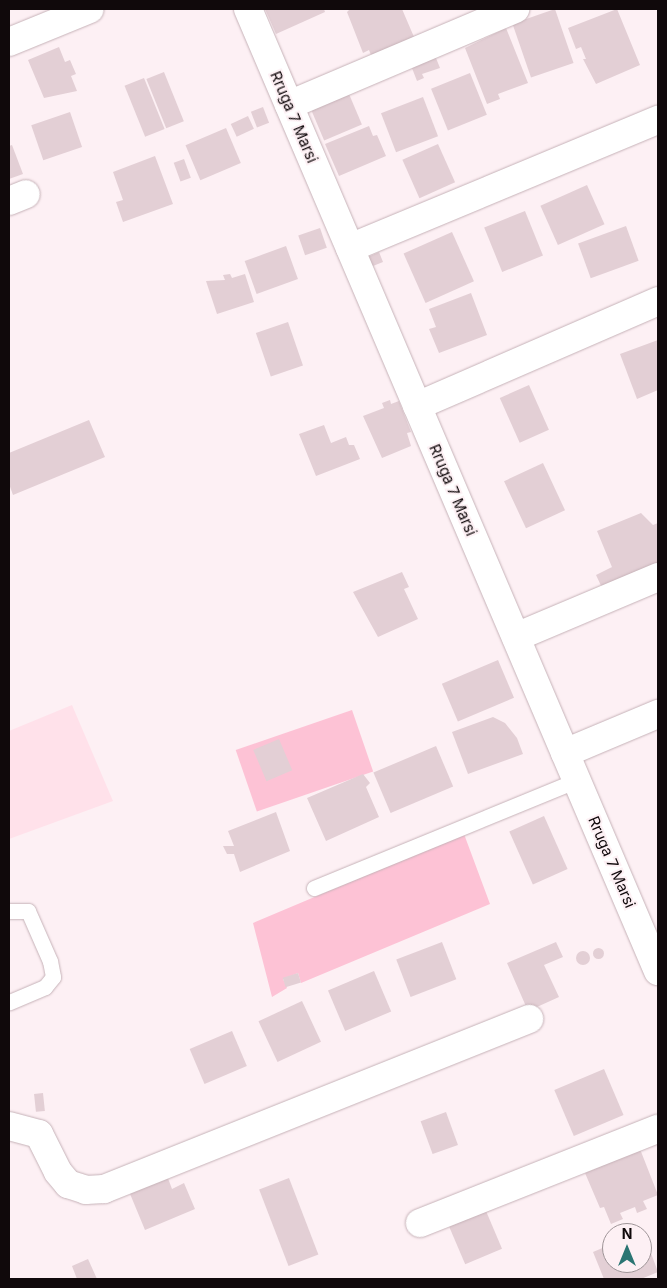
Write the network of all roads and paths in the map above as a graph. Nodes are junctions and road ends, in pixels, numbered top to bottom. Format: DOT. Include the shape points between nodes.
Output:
graph roads {
  1 [pos="90,9"];
  2 [pos="248,9"];
  3 [pos="515,9"];
  4 [pos="9,42"];
  5 [pos="289,105"];
  6 [pos="658,120"];
  7 [pos="350,248"];
  8 [pos="658,301"];
  9 [pos="417,406"];
  10 [pos="658,577"];
  11 [pos="516,637"];
  12 [pos="658,714"];
  13 [pos="565,753"];
  14 [pos="577,780"];
  15 [pos="314,888"];
  16 [pos="10,906"];
  17 [pos="658,971"];
  18 [pos="9,1002"];
  19 [pos="530,1019"];
  20 [pos="9,1126"];
  21 [pos="658,1129"];
  22 [pos="420,1223"];
  1 -- 4 [label="street"];
  2 -- 5 [label="street, Rruga 7 Marsi"];
  3 -- 5 [label="street"];
  5 -- 7 [label="street, Rruga 7 Marsi"];
  6 -- 7 [label="street"];
  7 -- 9 [label="street, Rruga 7 Marsi"];
  8 -- 9 [label="street"];
  9 -- 11 [label="street, Rruga 7 Marsi"];
  10 -- 11 [label="street"];
  11 -- 13 [label="street, Rruga 7 Marsi"];
  12 -- 13 [label="street"];
  13 -- 14 [label="street, Rruga 7 Marsi"];
  14 -- 15 [label="lane"];
  14 -- 17 [label="street, Rruga 7 Marsi"];
  16 -- 18 [label="lane" via="28,912 50,961 53,977 45,987"];
  19 -- 20 [label="street" via="104,1189 86,1190 68,1184 58,1172 39,1134"];
  21 -- 22 [label="street"];
}
